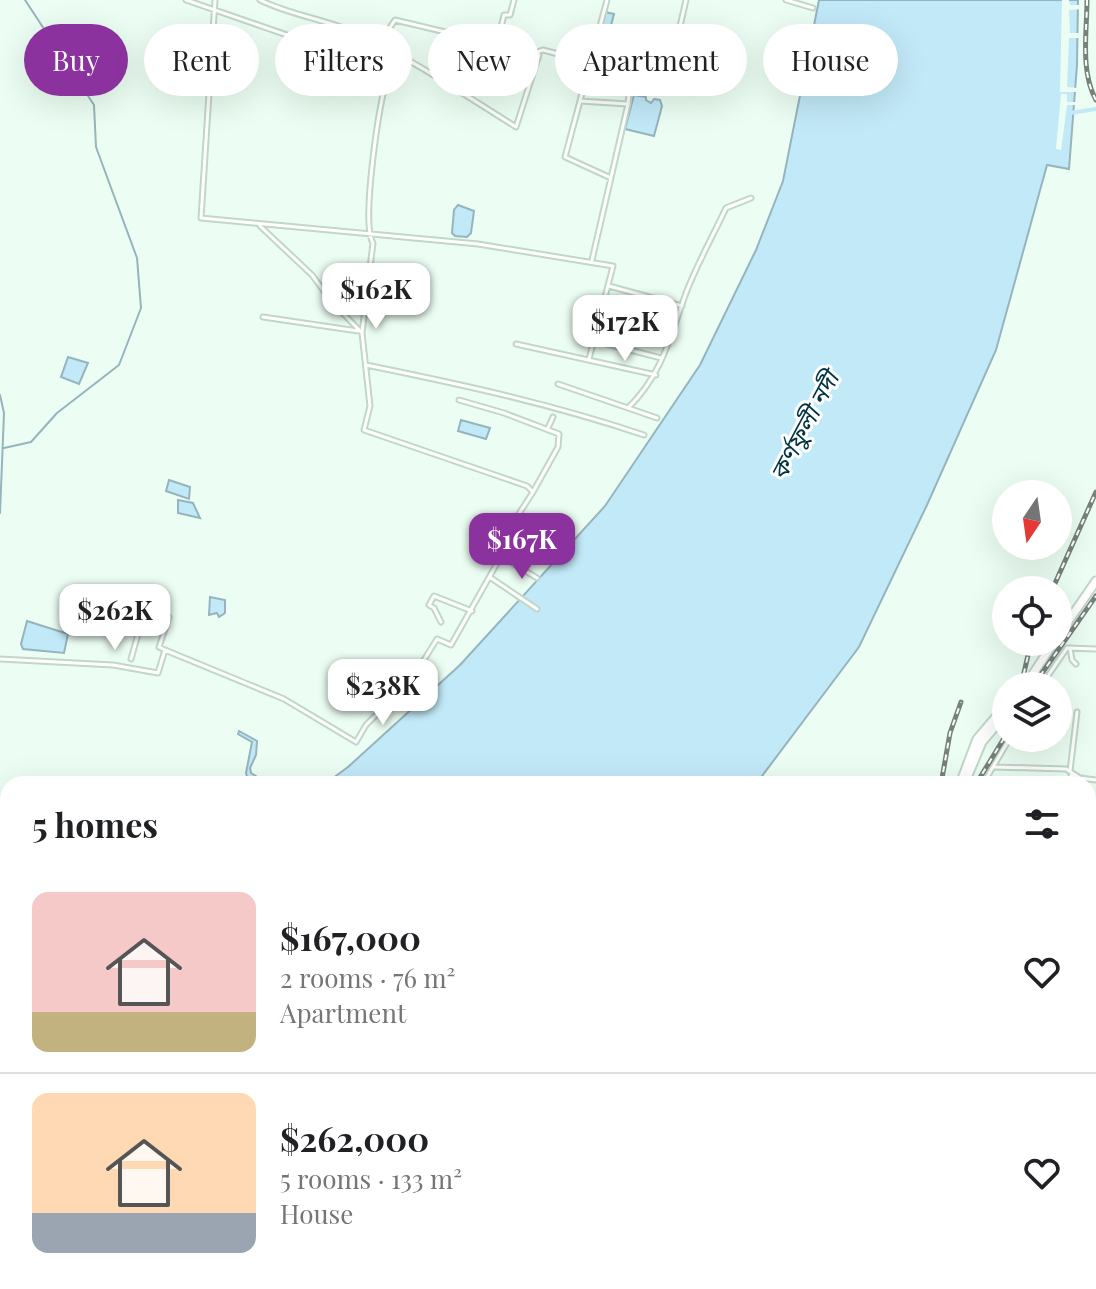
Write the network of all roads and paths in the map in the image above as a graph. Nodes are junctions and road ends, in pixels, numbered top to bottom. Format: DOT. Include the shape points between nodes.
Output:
graph roads {
  1 [pos="186,0"];
  2 [pos="215,0"];
  3 [pos="260,0"];
  4 [pos="514,0"];
  5 [pos="607,0"];
  6 [pos="686,0"];
  7 [pos="786,0"];
  8 [pos="813,8"];
  9 [pos="215,9"];
  10 [pos="330,24"];
  11 [pos="392,24"];
  12 [pos="412,24"];
  13 [pos="502,24"];
  14 [pos="601,24"];
  15 [pos="681,24"];
  16 [pos="275,31"];
  17 [pos="383,96"];
  18 [pos="465,96"];
  19 [pos="526,96"];
  20 [pos="582,96"];
  21 [pos="629,96"];
  22 [pos="580,101"];
  23 [pos="628,104"];
  24 [pos="611,178"];
  25 [pos="751,198"];
  26 [pos="258,224"];
  27 [pos="368,235"];
  28 [pos="592,261"];
  29 [pos="609,286"];
  30 [pos="682,306"];
  31 [pos="263,317"];
  32 [pos="600,324"];
  33 [pos="360,332"];
  34 [pos="595,341"];
  35 [pos="669,341"];
  36 [pos="516,344"];
  37 [pos="661,358"];
  38 [pos="589,359"];
  39 [pos="366,365"];
  40 [pos="656,375"];
  41 [pos="558,384"];
  42 [pos="459,400"];
  43 [pos="628,408"];
  44 [pos="553,417"];
  45 [pos="657,418"];
  46 [pos="548,428"];
  47 [pos="644,435"];
  48 [pos="533,492"];
  49 [pos="500,558"];
  50 [pos="491,578"];
  51 [pos="537,578"];
  52 [pos="1096,581"];
  53 [pos="145,609"];
  54 [pos="537,609"];
  55 [pos="472,611"];
  56 [pos="1072,616"];
  57 [pos="441,622"];
  58 [pos="130,628"];
  59 [pos="1072,648"];
  60 [pos="1096,649"];
  61 [pos="165,650"];
  62 [pos="1071,656"];
  63 [pos="0,659"];
  64 [pos="131,659"];
  65 [pos="1076,664"];
  66 [pos="430,683"];
  67 [pos="424,691"];
  68 [pos="1077,712"];
  69 [pos="992,721"];
  70 [pos="992,730"];
  71 [pos="1003,752"];
  72 [pos="995,767"];
  73 [pos="1071,772"];
  74 [pos="1096,774"];
  75 [pos="965,776"];
  76 [pos="967,776"];
  77 [pos="989,776"];
  78 [pos="1070,776"];
  79 [pos="1077,776"];
  80 [pos="1096,780"];
  1 -- 9 [label="street"];
  2 -- 9 [label="street"];
  3 -- 10 [label="street"];
  4 -- 13 [label="street"];
  5 -- 14 [label="street"];
  6 -- 15 [label="street"];
  7 -- 8 [label="street"];
  9 -- 16 [label="street"];
  9 -- 26 [label="street" via="201,218"];
  11 -- 12 [label="street"];
  17 -- 27 [label="street"];
  18 -- 19 [label="street" via="516,127"];
  20 -- 22 [label="street"];
  21 -- 23 [label="street"];
  22 -- 23 [label="street"];
  22 -- 24 [label="street" via="565,157"];
  23 -- 24 [label="street"];
  24 -- 28 [label="street"];
  25 -- 30 [label="street" via="726,208"];
  26 -- 27 [label="street"];
  26 -- 33 [label="street" via="312,275"];
  27 -- 28 [label="street"];
  27 -- 33 [label="street" via="373,243"];
  28 -- 29 [label="street" via="613,266"];
  29 -- 30 [label="street"];
  29 -- 32 [label="street"];
  30 -- 35 [label="street"];
  31 -- 33 [label="street"];
  32 -- 34 [label="street"];
  32 -- 35 [label="street"];
  33 -- 39 [label="street"];
  34 -- 37 [label="street"];
  34 -- 38 [label="street"];
  35 -- 37 [label="street"];
  36 -- 38 [label="street"];
  37 -- 40 [label="street"];
  38 -- 40 [label="street"];
  39 -- 47 [label="street" via="496,391"];
  39 -- 48 [label="street" via="370,406 364,430"];
  40 -- 43 [label="street"];
  41 -- 43 [label="street"];
  42 -- 46 [label="street"];
  43 -- 45 [label="street"];
  44 -- 46 [label="street"];
  46 -- 48 [label="street" via="559,434 558,447"];
  48 -- 49 [label="street"];
  49 -- 50 [label="street"];
  49 -- 51 [label="street"];
  50 -- 54 [label="street"];
  50 -- 55 [label="street"];
  52 -- 56 [label="main road"];
  53 -- 58 [label="street" via="136,606"];
  53 -- 61 [label="street" via="169,617 159,647"];
  53 -- 64 [label="street"];
  55 -- 57 [label="street" via="434,596 429,605"];
  55 -- 67 [label="street" via="451,645 437,639 424,658 409,684"];
  59 -- 60 [label="street"];
  61 -- 63 [label="street" via="158,673"];
  61 -- 67 [label="street" via="284,699 356,742 394,697 412,700"];
  62 -- 65 [label="street"];
  66 -- 67 [label="street"];
  68 -- 73 [label="street"];
  69 -- 75 [label="main road" via="977,739"];
  70 -- 76 [label="main road"];
  71 -- 72 [label="street"];
  72 -- 73 [label="street"];
  72 -- 77 [label="street"];
  73 -- 78 [label="street"];
  73 -- 79 [label="street"];
  74 -- 80 [label="street"];
}
